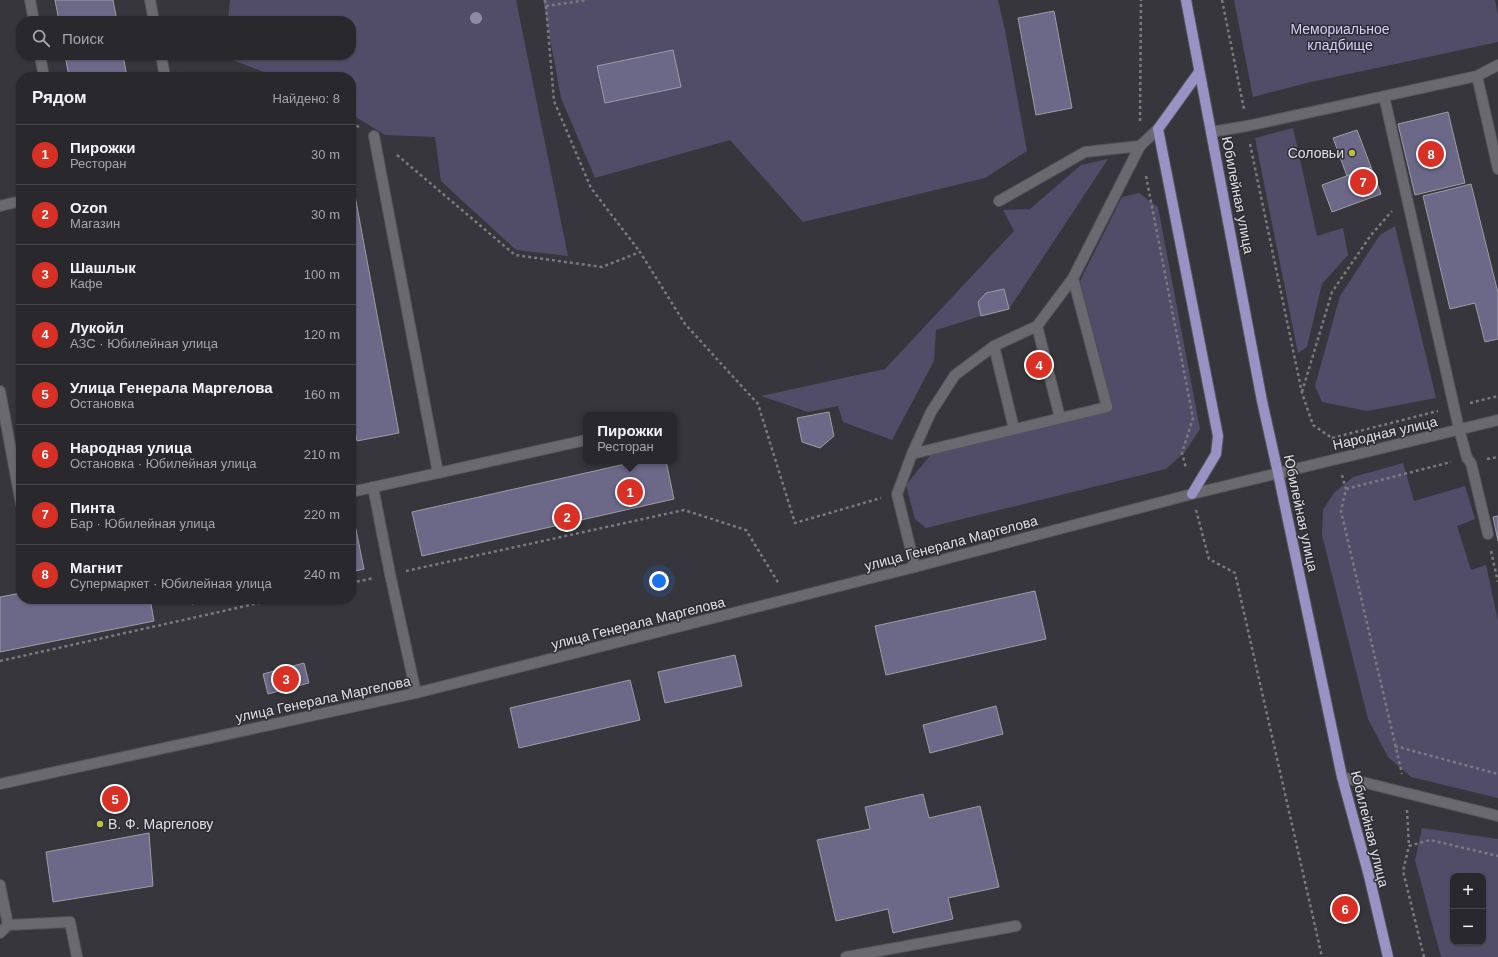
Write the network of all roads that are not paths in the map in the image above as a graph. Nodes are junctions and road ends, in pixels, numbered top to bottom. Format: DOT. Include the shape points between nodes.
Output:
graph roads {
  1 [pos="30,0"];
  2 [pos="150,0"];
  3 [pos="1186,0"];
  4 [pos="33,16"];
  5 [pos="153,16"];
  6 [pos="41,60"];
  7 [pos="162,60"];
  8 [pos="1498,65"];
  9 [pos="43,72"];
  10 [pos="164,72"];
  11 [pos="1199,72"];
  12 [pos="1477,76"];
  13 [pos="1384,96"];
  14 [pos="1158,129"];
  15 [pos="1211,132"];
  16 [pos="374,136"];
  17 [pos="1140,146"];
  18 [pos="1498,169"];
  19 [pos="999,201"];
  20 [pos="16,202"];
  21 [pos="0,206"];
  22 [pos="1073,278"];
  23 [pos="1037,326"];
  24 [pos="994,346"];
  25 [pos="0,391"];
  26 [pos="1060,418"];
  27 [pos="1498,420"];
  28 [pos="1014,429"];
  29 [pos="1459,430"];
  30 [pos="583,441"];
  31 [pos="912,454"];
  32 [pos="438,473"];
  33 [pos="1278,473"];
  34 [pos="16,477"];
  35 [pos="374,487"];
  36 [pos="356,491"];
  37 [pos="1192,494"];
  38 [pos="1488,534"];
  39 [pos="915,567"];
  40 [pos="416,693"];
  41 [pos="1342,777"];
  42 [pos="0,784"];
  43 [pos="1498,816"];
  44 [pos="0,886"];
  45 [pos="8,925"];
  46 [pos="1016,926"];
  47 [pos="0,933"];
  48 [pos="77,957"];
  49 [pos="846,957"];
  50 [pos="1388,957"];
  1 -- 4 [label="street"];
  2 -- 5 [label="street"];
  3 -- 11 [label="main road, Юбилейная улица"];
  6 -- 9 [label="street"];
  7 -- 10 [label="street"];
  8 -- 12 [label="street"];
  11 -- 14 [label="main road"];
  11 -- 15 [label="main road, Юбилейная улица"];
  12 -- 13 [label="street"];
  12 -- 18 [label="street"];
  13 -- 15 [label="street"];
  13 -- 29 [label="street"];
  14 -- 17 [label="street"];
  14 -- 37 [label="main road" via="1218,436 1216,454"];
  15 -- 33 [label="main road, Юбилейная улица"];
  16 -- 32 [label="street"];
  17 -- 19 [label="street" via="1085,152"];
  17 -- 22 [label="street"];
  20 -- 21 [label="street"];
  22 -- 23 [label="street"];
  22 -- 26 [label="street" via="1107,407"];
  23 -- 24 [label="street"];
  23 -- 26 [label="street"];
  24 -- 28 [label="street"];
  24 -- 31 [label="street" via="955,375 931,412"];
  25 -- 34 [label="street"];
  26 -- 28 [label="street"];
  27 -- 29 [label="street, Народная улица"];
  28 -- 31 [label="street"];
  29 -- 33 [label="street, Народная улица"];
  29 -- 38 [label="street" via="1467,458 1471,463"];
  30 -- 32 [label="street"];
  31 -- 39 [label="street" via="897,494"];
  32 -- 35 [label="street"];
  33 -- 37 [label="street, улица Генерала Маргелова"];
  33 -- 41 [label="main road, Юбилейная улица"];
  35 -- 36 [label="street"];
  35 -- 40 [label="street"];
  37 -- 39 [label="street, улица Генерала Маргелова"];
  39 -- 40 [label="street, улица Генерала Маргелова"];
  40 -- 42 [label="street, улица Генерала Маргелова"];
  41 -- 43 [label="street"];
  41 -- 50 [label="main road, Юбилейная улица"];
  44 -- 45 [label="street"];
  45 -- 47 [label="street"];
  45 -- 48 [label="street" via="70,922"];
  46 -- 49 [label="street"];
}
